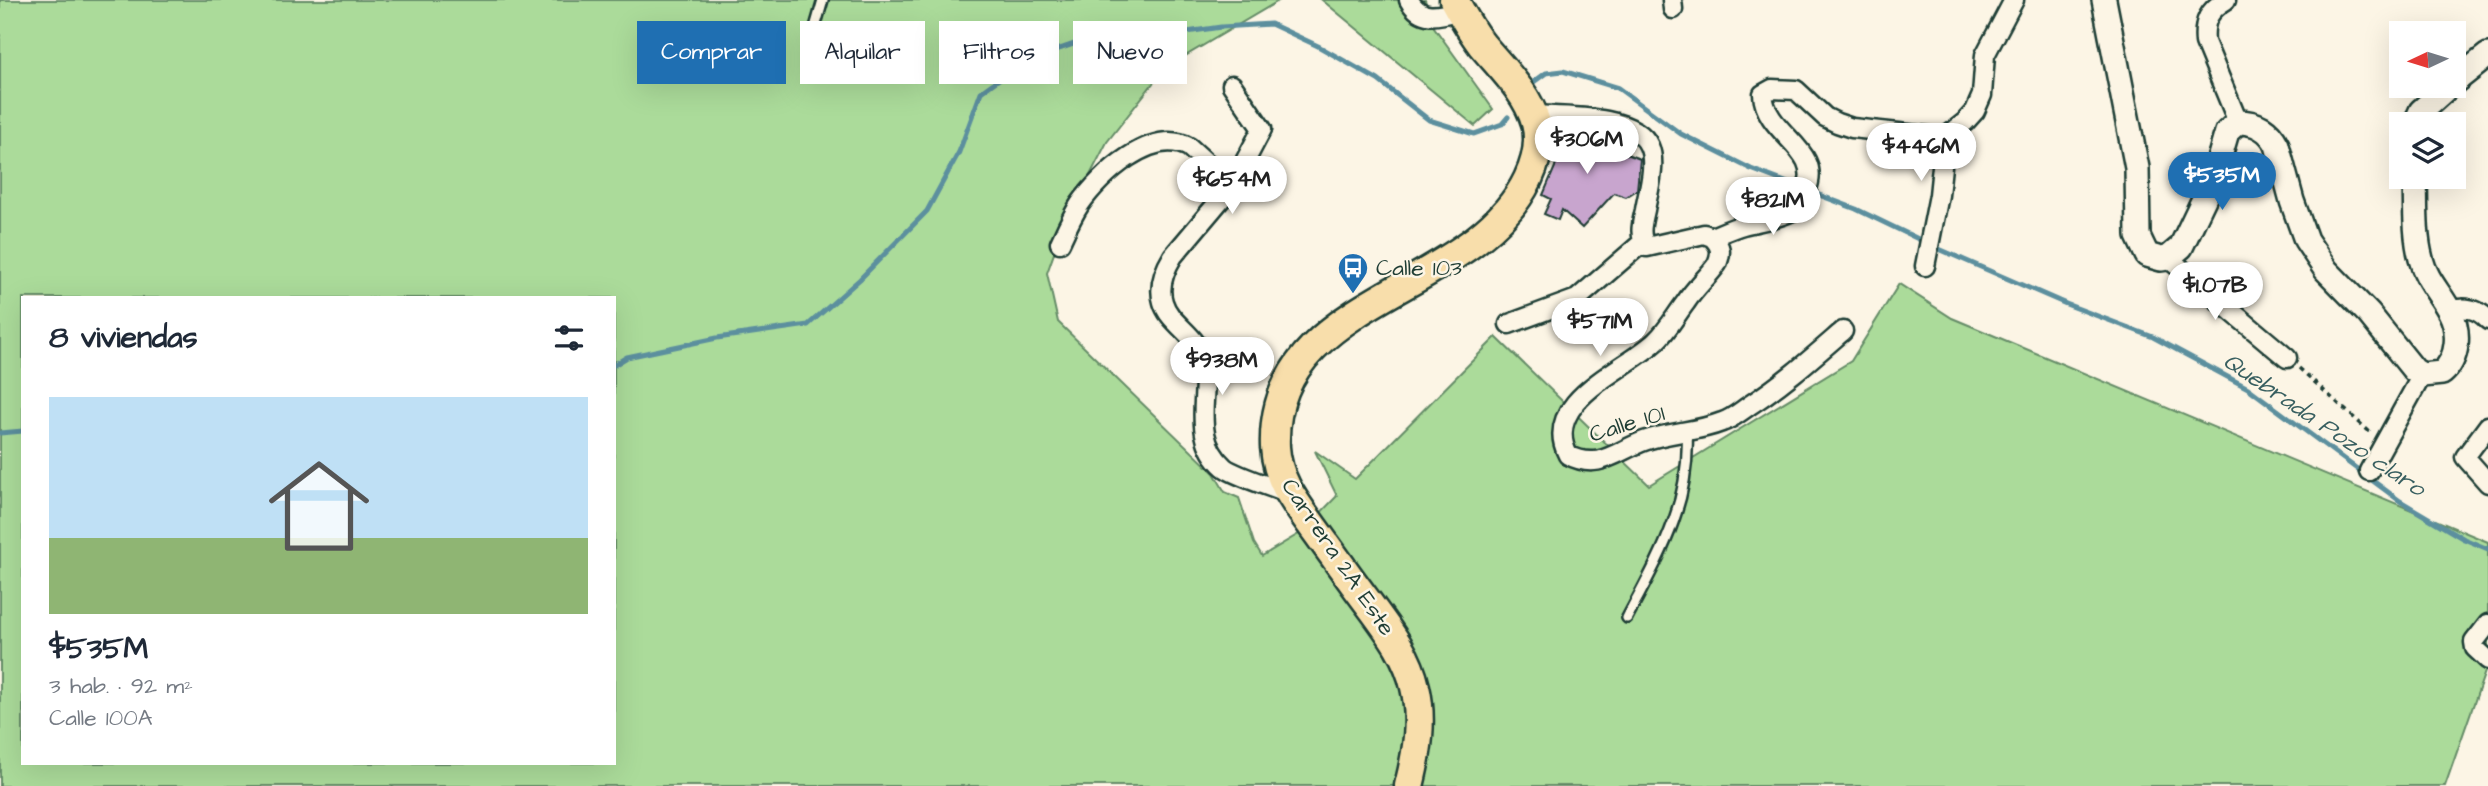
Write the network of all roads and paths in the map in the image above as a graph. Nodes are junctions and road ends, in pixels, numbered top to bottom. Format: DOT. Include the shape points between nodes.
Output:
graph roads {
  1 [pos="823,0"];
  2 [pos="1409,0"];
  3 [pos="2014,0"];
  4 [pos="2104,0"];
  5 [pos="2226,0"];
  6 [pos="1457,5"];
  7 [pos="817,21"];
  8 [pos="2488,55"];
  9 [pos="2466,72"];
  10 [pos="1232,85"];
  11 [pos="2437,98"];
  12 [pos="2424,112"];
  13 [pos="1533,115"];
  14 [pos="2238,122"];
  15 [pos="1945,138"];
  16 [pos="1232,186"];
  17 [pos="2416,189"];
  18 [pos="1712,237"];
  19 [pos="1643,242"];
  20 [pos="1060,243"];
  21 [pos="2168,258"];
  22 [pos="1926,261"];
  23 [pos="2449,311"];
  24 [pos="2488,320"];
  25 [pos="1509,324"];
  26 [pos="1843,331"];
  27 [pos="2287,358"];
  28 [pos="2422,374"];
  29 [pos="2488,426"];
  30 [pos="1687,432"];
  31 [pos="2382,443"];
  32 [pos="2369,471"];
  33 [pos="2488,483"];
  34 [pos="1289,494"];
  35 [pos="1627,618"];
  36 [pos="2488,624"];
  37 [pos="2484,657"];
  38 [pos="1409,786"];
  1 -- 7 [label="lane"];
  2 -- 6 [label="street" via="1429,16"];
  3 -- 15 [label="street" via="1985,55 1982,95 1975,111"];
  4 -- 21 [label="street" via="2137,168 2138,236 2147,255"];
  5 -- 14 [label="street" via="2206,19 2205,42"];
  6 -- 13 [label="main road"];
  8 -- 9 [label="street"];
  10 -- 16 [label="street" via="1262,129"];
  11 -- 12 [label="street"];
  13 -- 19 [label="street" via="1612,121 1640,135 1649,146 1651,164"];
  13 -- 34 [label="main road, Carrera 2A Este" via="1538,139 1535,161 1523,190 1493,227 1467,248 1346,320 1300,363 1287,386 1276,427 1276,461"];
  14 -- 21 [label="street" via="2227,132 2213,180 2190,231"];
  14 -- 28 [label="street" via="2257,125 2272,136 2306,240 2336,281"];
  15 -- 18 [label="street" via="1852,128 1825,117 1796,90 1772,89 1763,94 1763,106 1808,164 1811,176 1805,193 1791,212"];
  15 -- 22 [label="street"];
  16 -- 20 [label="street" via="1182,143 1154,145 1104,175 1079,205"];
  16 -- 34 [label="street" via="1165,269 1162,301 1201,353 1202,409 1206,437 1215,455 1225,468"];
  17 -- 23 [label="street" via="2421,258 2429,281"];
  18 -- 19 [label="street" via="1695,235 1653,247"];
  18 -- 30 [label="street, Calle 101" via="1721,254 1710,273 1658,340 1579,399 1564,420 1563,438 1569,455 1587,462 1607,459 1654,438"];
  19 -- 25 [label="street" via="1577,299"];
  21 -- 27 [label="street"];
  23 -- 24 [label="street" via="2467,308"];
  23 -- 28 [label="street" via="2456,349 2453,361 2442,373"];
  26 -- 30 [label="street, Calle 101" via="1779,386 1725,422"];
  27 -- 31 [label="path"];
  28 -- 31 [label="street"];
  29 -- 33 [label="street" via="2465,457"];
  30 -- 35 [label="lane" via="1685,482 1675,517"];
  31 -- 32 [label="street"];
  34 -- 38 [label="main road, Carrera 2A Este" via="1398,644 1412,673 1419,731"];
  36 -- 37 [label="street" via="2474,642"];
}
